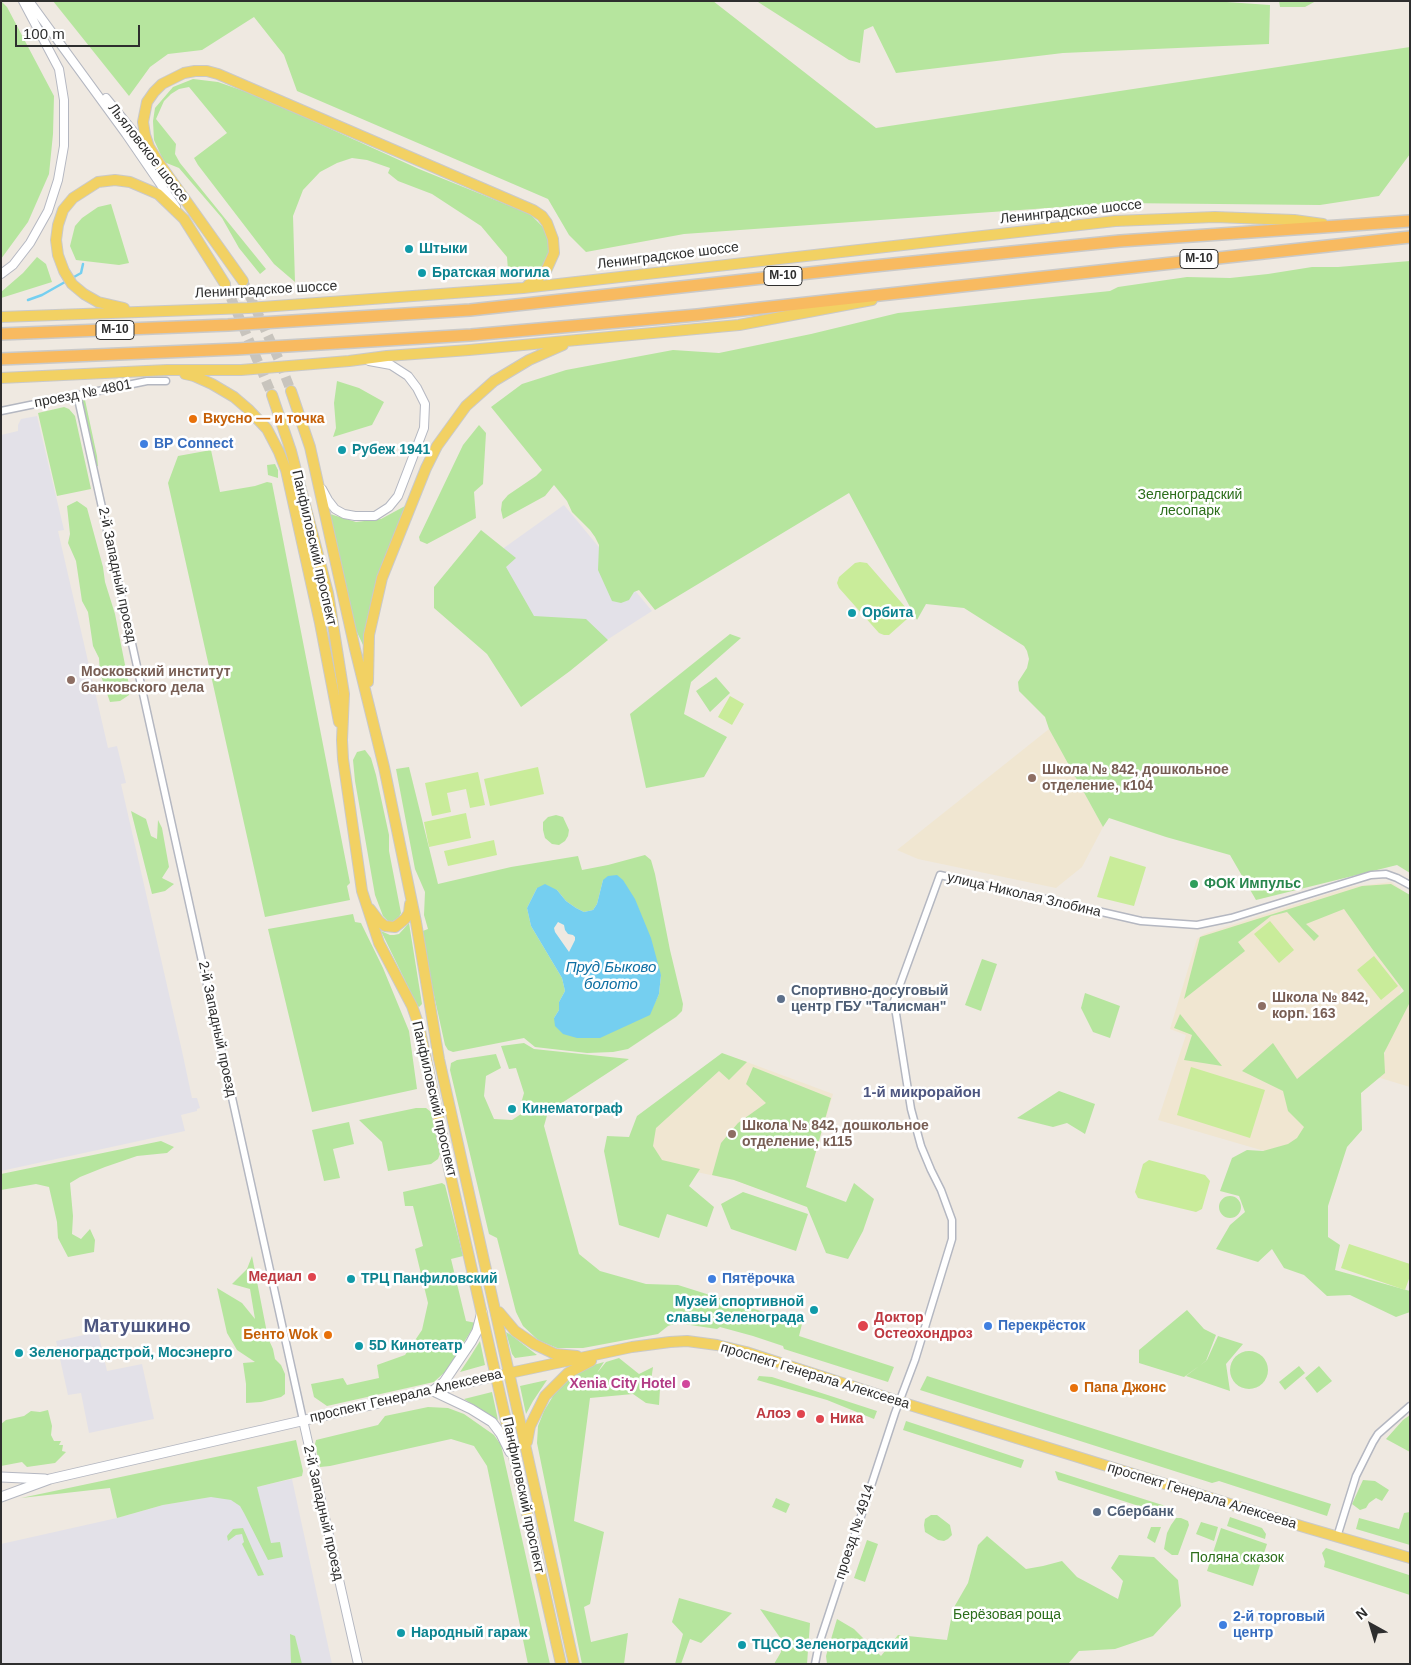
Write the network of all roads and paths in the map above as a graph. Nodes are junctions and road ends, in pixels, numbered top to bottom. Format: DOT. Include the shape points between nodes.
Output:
graph roads {
  1 [pos="23,1"];
  2 [pos="29,1"];
  3 [pos="49,28"];
  4 [pos="159,164"];
  5 [pos="184,219"];
  6 [pos="1410,221"];
  7 [pos="1338,226"];
  8 [pos="1410,237"];
  9 [pos="1,274"];
  10 [pos="243,281"];
  11 [pos="225,284"];
  12 [pos="523,288"];
  13 [pos="922,290"];
  14 [pos="148,311"];
  15 [pos="1,317"];
  16 [pos="1,334"];
  17 [pos="577,340"];
  18 [pos="1,359"];
  19 [pos="349,361"];
  20 [pos="167,370"];
  21 [pos="1,378"];
  22 [pos="166,382"];
  23 [pos="291,391"];
  24 [pos="77,394"];
  25 [pos="272,395"];
  26 [pos="1,411"];
  27 [pos="317,474"];
  28 [pos="370,705"];
  29 [pos="342,740"];
  30 [pos="1410,885"];
  31 [pos="364,898"];
  32 [pos="411,900"];
  33 [pos="496,1308"];
  34 [pos="482,1312"];
  35 [pos="603,1354"];
  36 [pos="510,1373"];
  37 [pos="496,1376"];
  38 [pos="433,1390"];
  39 [pos="899,1402"];
  40 [pos="1410,1406"];
  41 [pos="303,1420"];
  42 [pos="526,1449"];
  43 [pos="1,1477"];
  44 [pos="50,1479"];
  45 [pos="522,1490"];
  46 [pos="1,1497"];
  47 [pos="1337,1538"];
  48 [pos="1394,1553"];
  49 [pos="1410,1558"];
  50 [pos="1410,1562"];
  51 [pos="358,1664"];
  52 [pos="561,1664"];
  53 [pos="574,1664"];
  54 [pos="815,1664"];
  1 -- 9 [label="street" via="58,69 64,100 64,146 48,211 30,243"];
  2 -- 3 [label="street, Льяловское шоссе"];
  3 -- 4 [label="street, Льяловское шоссе"];
  3 -- 5 [label="street, Льяловское шоссе"];
  4 -- 10 [label="main road, Льяловское шоссе"];
  4 -- 12 [label="main road" via="145,135 143,122 147,102 162,84 184,73 218,74 542,216 551,231 554,253 545,273"];
  5 -- 11 [label="main road, Льяловское шоссе"];
  5 -- 14 [label="main road" via="158,194 130,182 115,180 98,182 73,198 63,210 56,240 64,271 72,284 98,302"];
  6 -- 7 [label="highway, Ленинградское шоссе / М-10"];
  7 -- 12 [label="main road, Ленинградское шоссе" via="1294,220 1214,217 1115,221"];
  7 -- 16 [label="highway, Ленинградское шоссе / М-10" via="1120,241 470,310 228,325"];
  8 -- 13 [label="highway, М-10"];
  12 -- 14 [label="main road, Ленинградское шоссе" via="248,308"];
  13 -- 17 [label="main road, М-10" via="739,325"];
  13 -- 18 [label="highway, М-10" via="697,315 471,335 227,350"];
  14 -- 15 [label="main road, Ленинградское шоссе"];
  17 -- 19 [label="main road, М-10"];
  17 -- 28 [label="main road" via="529,360 494,381 466,406 437,446 382,578 368,649"];
  19 -- 20 [label="main road, М-10" via="241,370"];
  19 -- 27 [label="street" via="391,365 408,376 425,404 424,428 398,496 375,516 355,516 335,509"];
  20 -- 21 [label="main road, М-10"];
  20 -- 29 [label="main road" via="194,376 234,397 261,423 279,452 286,470 320,623"];
  22 -- 24 [label="street, проезд № 4801" via="147,381"];
  23 -- 27 [label="main road, Панфиловский проспект"];
  24 -- 26 [label="street, проезд № 4801"];
  24 -- 41 [label="street, 2-й Западный проезд"];
  25 -- 29 [label="main road, Панфиловский проспект" via="292,450 328,594 344,694"];
  27 -- 28 [label="main road, Панфиловский проспект"];
  28 -- 32 [label="main road, Панфиловский проспект"];
  29 -- 31 [label="main road, Панфиловский проспект"];
  30 -- 39 [label="street, улица Николая Злобина" via="1386,874 1371,875 1231,918 1197,925 1141,921 940,875 894,1001 911,1110 921,1146 952,1220 952,1239 916,1360"];
  31 -- 32 [label="main road" via="379,921 389,927 395,927 405,918"];
  31 -- 34 [label="main road, Панфиловский проспект" via="379,943 419,1026"];
  32 -- 33 [label="main road, Панфиловский проспект" via="439,1059"];
  33 -- 35 [label="main road" via="515,1331 555,1354"];
  33 -- 36 [label="main road, Панфиловский проспект"];
  34 -- 37 [label="main road, Панфиловский проспект"];
  34 -- 38 [label="main road" via="471,1342 444,1382"];
  35 -- 36 [label="main road, проспект Генерала Алексеева"];
  35 -- 39 [label="main road, проспект Генерала Алексеева" via="670,1342 718,1345"];
  35 -- 42 [label="main road" via="568,1373 545,1396 530,1426"];
  36 -- 37 [label="main road, проспект Генерала Алексеева"];
  36 -- 42 [label="main road, Панфиловский проспект"];
  37 -- 38 [label="main road, проспект Генерала Алексеева"];
  37 -- 45 [label="main road, Панфиловский проспект"];
  38 -- 41 [label="main road, проспект Генерала Алексеева"];
  38 -- 45 [label="main road" via="492,1422 508,1447"];
  39 -- 47 [label="main road, проспект Генерала Алексеева"];
  39 -- 54 [label="street, проезд № 4914"];
  40 -- 47 [label="street" via="1373,1442 1356,1476"];
  41 -- 44 [label="main road, проспект Генерала Алексеева"];
  41 -- 51 [label="street, 2-й Западный проезд"];
  42 -- 53 [label="main road, Панфиловский проспект"];
  43 -- 44 [label="main road, проспект Генерала Алексеева"];
  44 -- 46 [label="main road, проспект Генерала Алексеева"];
  45 -- 52 [label="main road, Панфиловский проспект"];
  47 -- 48 [label="main road, проспект Генерала Алексеева"];
  48 -- 49 [label="main road"];
  48 -- 50 [label="main road"];
}
